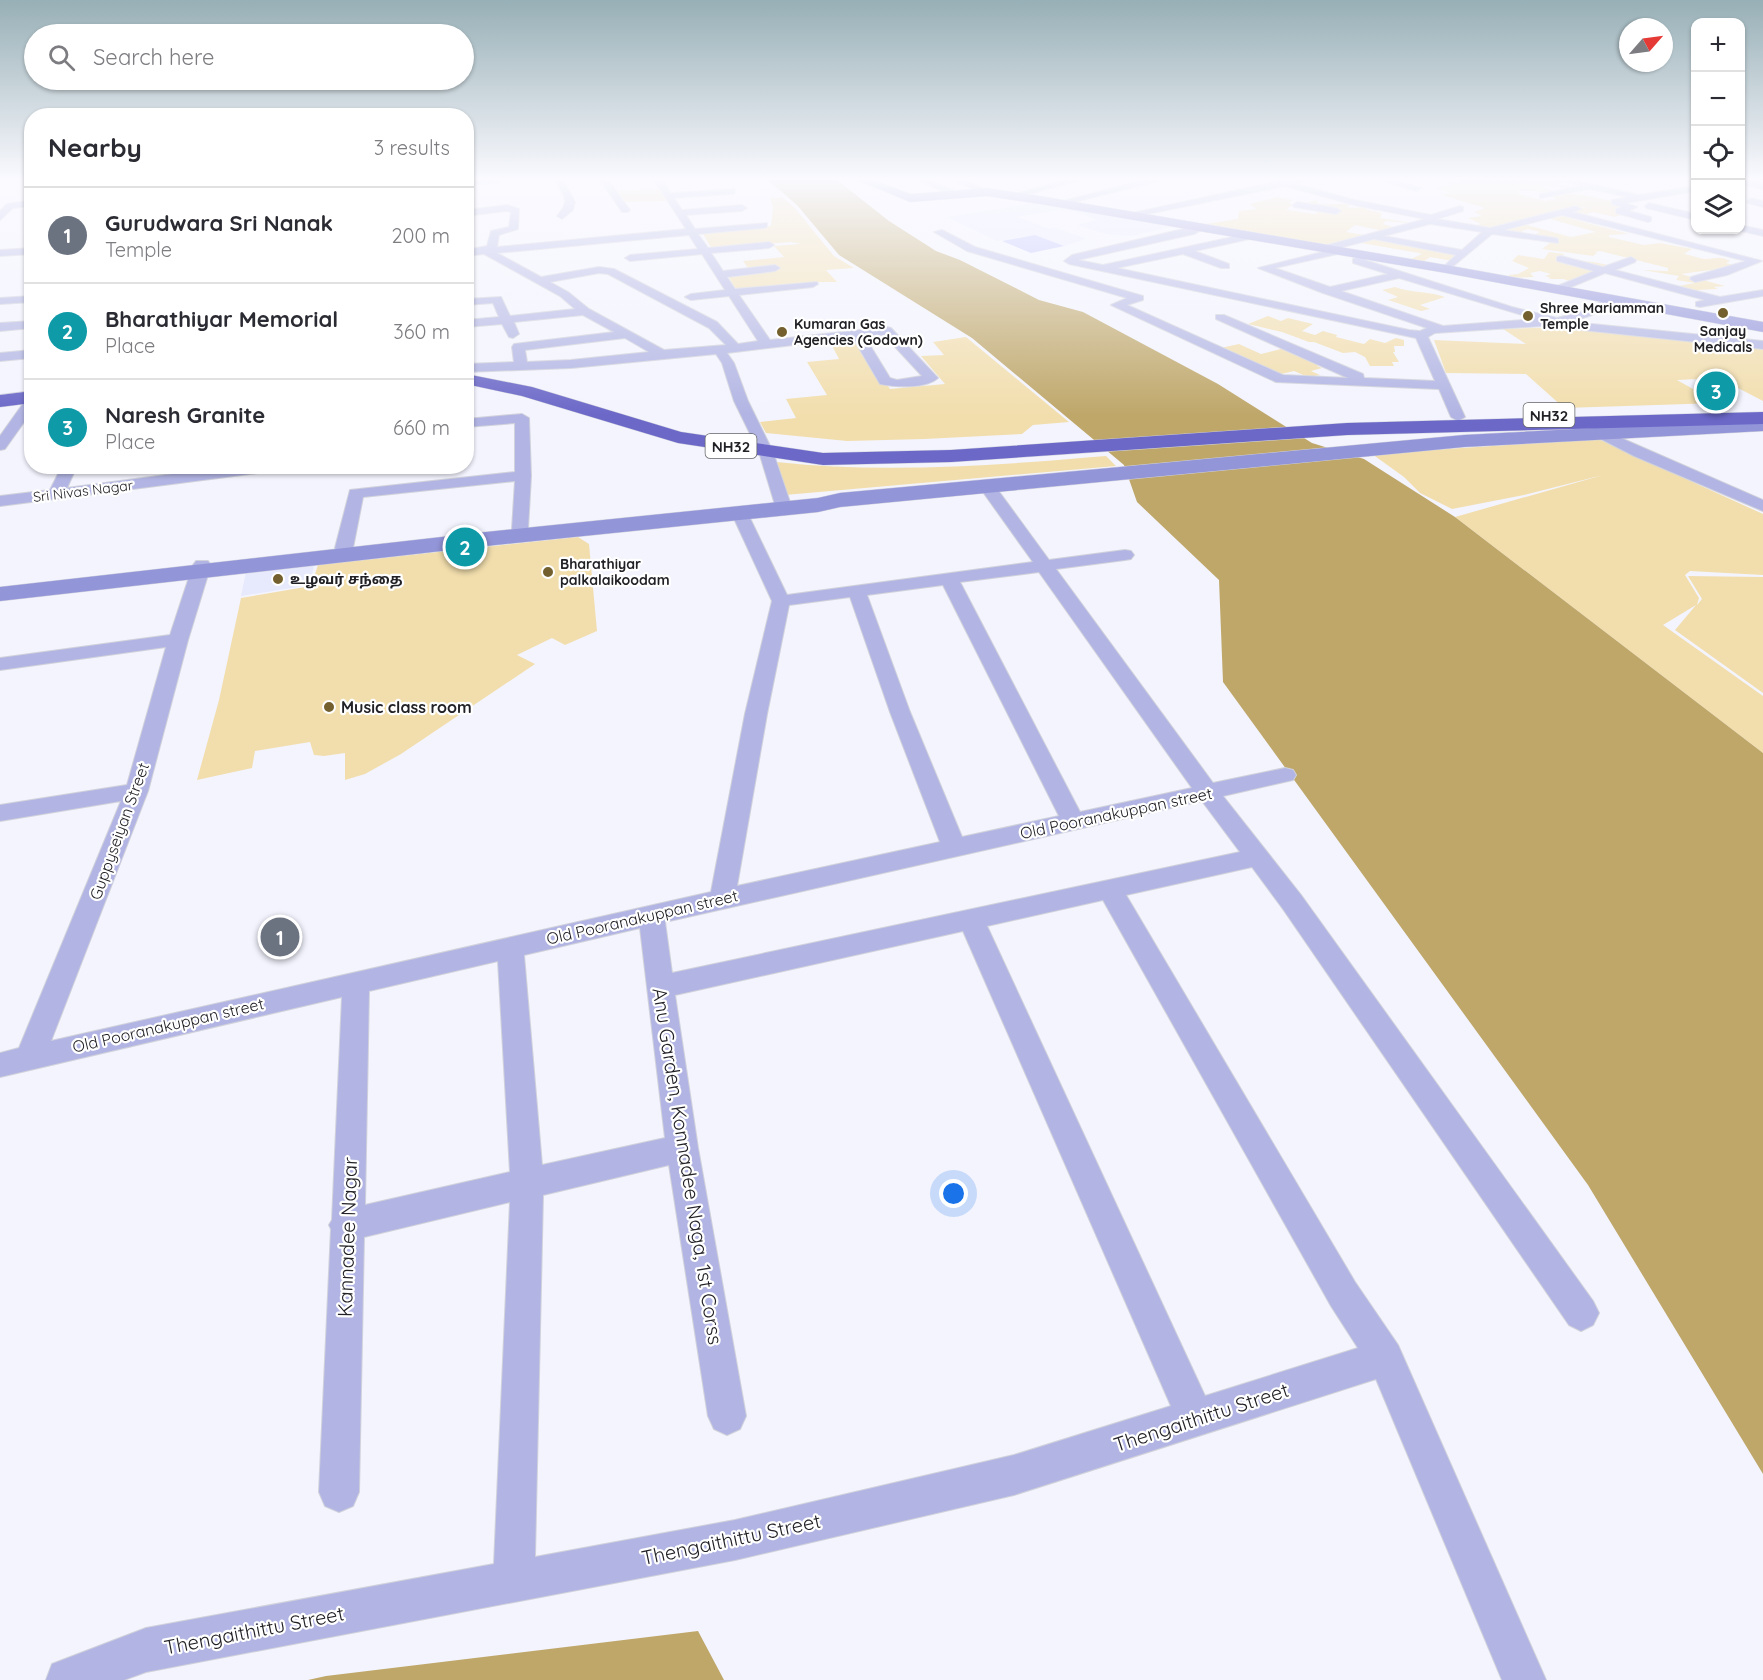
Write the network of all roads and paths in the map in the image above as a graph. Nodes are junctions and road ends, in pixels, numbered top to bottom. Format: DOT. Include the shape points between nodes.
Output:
graph roads {
  1 [pos="499,258"];
  2 [pos="709,258"];
  3 [pos="1001,258"];
  4 [pos="1074,258"];
  5 [pos="1149,258"];
  6 [pos="1205,258"];
  7 [pos="1299,258"];
  8 [pos="1361,258"];
  9 [pos="1380,258"];
  10 [pos="1458,258"];
  11 [pos="1571,258"];
  12 [pos="1747,258"];
  13 [pos="1631,260"];
  14 [pos="1069,261"];
  15 [pos="1749,265"];
  16 [pos="1225,266"];
  17 [pos="561,267"];
  18 [pos="775,268"];
  19 [pos="1763,268"];
  20 [pos="1097,269"];
  21 [pos="1446,269"];
  22 [pos="1038,270"];
  23 [pos="1604,270"];
  24 [pos="575,274"];
  25 [pos="721,274"];
  26 [pos="1398,275"];
  27 [pos="1695,279"];
  28 [pos="538,280"];
  29 [pos="813,284"];
  30 [pos="1559,289"];
  31 [pos="1327,291"];
  32 [pos="733,292"];
  33 [pos="1763,293"];
  34 [pos="691,297"];
  35 [pos="1613,299"];
  36 [pos="1716,299"];
  37 [pos="24,300"];
  38 [pos="0,301"];
  39 [pos="474,301"];
  40 [pos="585,311"];
  41 [pos="1682,313"];
  42 [pos="1220,317"];
  43 [pos="508,320"];
  44 [pos="1562,321"];
  45 [pos="474,323"];
  46 [pos="24,325"];
  47 [pos="0,327"];
  48 [pos="1763,327"];
  49 [pos="1442,329"];
  50 [pos="629,334"];
  51 [pos="856,334"];
  52 [pos="1421,335"];
  53 [pos="766,344"];
  54 [pos="1763,345"];
  55 [pos="518,347"];
  56 [pos="735,348"];
  57 [pos="719,350"];
  58 [pos="662,354"];
  59 [pos="24,355"];
  60 [pos="0,357"];
  61 [pos="521,364"];
  62 [pos="921,366"];
  63 [pos="474,368"];
  64 [pos="890,369"];
  65 [pos="474,371"];
  66 [pos="474,381"];
  67 [pos="1371,383"];
  68 [pos="1445,385"];
  69 [pos="24,391"];
  70 [pos="0,394"];
  71 [pos="24,400"];
  72 [pos="0,401"];
  73 [pos="1763,409"];
  74 [pos="24,411"];
  75 [pos="1458,417"];
  76 [pos="1763,418"];
  77 [pos="474,422"];
  78 [pos="1341,424"];
  79 [pos="1763,425"];
  80 [pos="1598,432"];
  81 [pos="0,446"];
  82 [pos="762,446"];
  83 [pos="66,474"];
  84 [pos="136,474"];
  85 [pos="199,474"];
  86 [pos="448,474"];
  87 [pos="523,476"];
  88 [pos="446,484"];
  89 [pos="131,485"];
  90 [pos="986,485"];
  91 [pos="56,494"];
  92 [pos="0,501"];
  93 [pos="783,505"];
  94 [pos="1763,506"];
  95 [pos="739,512"];
  96 [pos="520,529"];
  97 [pos="344,548"];
  98 [pos="1125,555"];
  99 [pos="1043,567"];
  100 [pos="200,568"];
  101 [pos="950,580"];
  102 [pos="0,589"];
  103 [pos="857,592"];
  104 [pos="0,594"];
  105 [pos="781,601"];
  106 [pos="178,640"];
  107 [pos="0,664"];
  108 [pos="1285,775"];
  109 [pos="137,791"];
  110 [pos="1208,793"];
  111 [pos="0,813"];
  112 [pos="1074,822"];
  113 [pos="954,848"];
  114 [pos="1257,857"];
  115 [pos="1110,889"];
  116 [pos="722,899"];
  117 [pos="651,915"];
  118 [pos="971,920"];
  119 [pos="510,947"];
  120 [pos="356,982"];
  121 [pos="660,987"];
  122 [pos="30,1057"];
  123 [pos="0,1065"];
  124 [pos="682,1148"];
  125 [pos="527,1182"];
  126 [pos="346,1225"];
  127 [pos="1581,1313"];
  128 [pos="1385,1358"];
  129 [pos="727,1416"];
  130 [pos="1196,1419"];
  131 [pos="339,1492"];
  132 [pos="514,1581"];
  133 [pos="68,1680"];
  134 [pos="1524,1680"];
  1 -- 28 [label="street"];
  2 -- 25 [label="street"];
  3 -- 22 [label="street"];
  4 -- 14 [label="street"];
  5 -- 20 [label="street"];
  6 -- 16 [label="street"];
  7 -- 31 [label="street" via="1263,268"];
  8 -- 26 [label="street" via="1357,261"];
  9 -- 21 [label="street"];
  10 -- 21 [label="street"];
  11 -- 23 [label="street"];
  12 -- 15 [label="street" via="1757,261"];
  13 -- 23 [label="street"];
  14 -- 20 [label="street"];
  14 -- 22 [label="street"];
  15 -- 19 [label="street"];
  15 -- 27 [label="street"];
  17 -- 24 [label="street"];
  18 -- 25 [label="street"];
  20 -- 52 [label="street"];
  21 -- 30 [label="street"];
  22 -- 67 [label="street" via="1139,298 1117,305 1281,379"];
  23 -- 30 [label="street"];
  23 -- 36 [label="street"];
  24 -- 28 [label="street"];
  24 -- 56 [label="street" via="610,271 713,326"];
  25 -- 32 [label="street"];
  26 -- 31 [label="street"];
  26 -- 44 [label="street" via="1508,309"];
  28 -- 40 [label="street"];
  29 -- 32 [label="street"];
  30 -- 35 [label="street"];
  31 -- 49 [label="street"];
  32 -- 34 [label="street"];
  32 -- 53 [label="street"];
  33 -- 36 [label="street"];
  35 -- 41 [label="street"];
  35 -- 44 [label="street"];
  36 -- 41 [label="street"];
  37 -- 38 [label="street"];
  39 -- 43 [label="street" via="497,299"];
  40 -- 43 [label="street"];
  40 -- 50 [label="street"];
  41 -- 48 [label="street"];
  42 -- 67 [label="street"];
  43 -- 45 [label="street"];
  43 -- 55 [label="street"];
  44 -- 49 [label="street"];
  44 -- 54 [label="street"];
  46 -- 47 [label="street"];
  49 -- 52 [label="street"];
  50 -- 55 [label="street"];
  50 -- 58 [label="street"];
  51 -- 53 [label="street"];
  51 -- 62 [label="street" via="890,332"];
  51 -- 64 [label="street"];
  52 -- 68 [label="street"];
  53 -- 56 [label="street"];
  55 -- 61 [label="street"];
  56 -- 57 [label="street"];
  57 -- 58 [label="street"];
  57 -- 82 [label="street"];
  58 -- 61 [label="street" via="571,364"];
  59 -- 60 [label="street"];
  61 -- 63 [label="street"];
  62 -- 64 [label="street"];
  62 -- 64 [label="street" via="931,378 890,383 885,381"];
  65 -- 82 [label="highway, NH32"];
  66 -- 82 [label="highway, NH32" via="526,391 678,437"];
  67 -- 68 [label="street"];
  68 -- 75 [label="street"];
  69 -- 70 [label="highway"];
  71 -- 72 [label="highway"];
  73 -- 75 [label="highway, NH32"];
  74 -- 81 [label="street"];
  75 -- 78 [label="highway, NH32"];
  76 -- 78 [label="highway, NH32"];
  77 -- 87 [label="street" via="522,418"];
  78 -- 82 [label="highway, NH32" via="1002,447 886,459 823,459"];
  79 -- 80 [label="street"];
  80 -- 90 [label="street"];
  80 -- 94 [label="street"];
  82 -- 93 [label="street"];
  83 -- 91 [label="street"];
  84 -- 89 [label="street"];
  85 -- 89 [label="street, Sri Nivas Nagar"];
  86 -- 88 [label="street"];
  87 -- 88 [label="street"];
  87 -- 96 [label="street"];
  88 -- 97 [label="street" via="356,494"];
  89 -- 91 [label="street, Sri Nivas Nagar"];
  90 -- 93 [label="street"];
  90 -- 99 [label="street"];
  91 -- 92 [label="street, Sri Nivas Nagar"];
  93 -- 95 [label="street"];
  93 -- 96 [label="street"];
  95 -- 100 [label="street"];
  95 -- 105 [label="street"];
  96 -- 97 [label="street"];
  97 -- 100 [label="street"];
  98 -- 99 [label="street"];
  99 -- 101 [label="street"];
  99 -- 110 [label="street"];
  100 -- 102 [label="street"];
  100 -- 104 [label="street"];
  100 -- 106 [label="street, Guppyseiyan Street"];
  101 -- 103 [label="street"];
  101 -- 112 [label="street"];
  103 -- 105 [label="street"];
  103 -- 113 [label="street"];
  105 -- 116 [label="street"];
  106 -- 107 [label="street"];
  106 -- 109 [label="street, Guppyseiyan Street"];
  108 -- 110 [label="street, Old Pooranakuppan street"];
  109 -- 111 [label="street"];
  109 -- 122 [label="street, Guppyseiyan Street"];
  110 -- 112 [label="street, Old Pooranakuppan street"];
  110 -- 114 [label="street"];
  112 -- 113 [label="street, Old Pooranakuppan street"];
  113 -- 116 [label="street, Old Pooranakuppan street"];
  114 -- 115 [label="street"];
  114 -- 127 [label="street"];
  115 -- 118 [label="street"];
  115 -- 128 [label="street" via="1343,1294"];
  116 -- 117 [label="street, Old Pooranakuppan street"];
  117 -- 119 [label="street, Old Pooranakuppan street"];
  117 -- 121 [label="street, Anu Garden, Konnadee Naga, 1st Corss"];
  118 -- 121 [label="street"];
  118 -- 130 [label="street"];
  119 -- 120 [label="street, Old Pooranakuppan street"];
  119 -- 125 [label="street"];
  120 -- 122 [label="street, Old Pooranakuppan street"];
  120 -- 126 [label="street, Kannadee Nagar"];
  121 -- 124 [label="street, Anu Garden, Konnadee Naga, 1st Corss"];
  122 -- 123 [label="street, Old Pooranakuppan street"];
  124 -- 125 [label="street"];
  124 -- 129 [label="street, Anu Garden, Konnadee Naga, 1st Corss"];
  125 -- 126 [label="street"];
  125 -- 132 [label="street"];
  126 -- 131 [label="street, Kannadee Nagar"];
  128 -- 130 [label="street, Thengaithittu Street"];
  128 -- 134 [label="street"];
  130 -- 132 [label="street, Thengaithittu Street" via="1014,1475 735,1540"];
  132 -- 133 [label="street, Thengaithittu Street" via="146,1650"];
}
